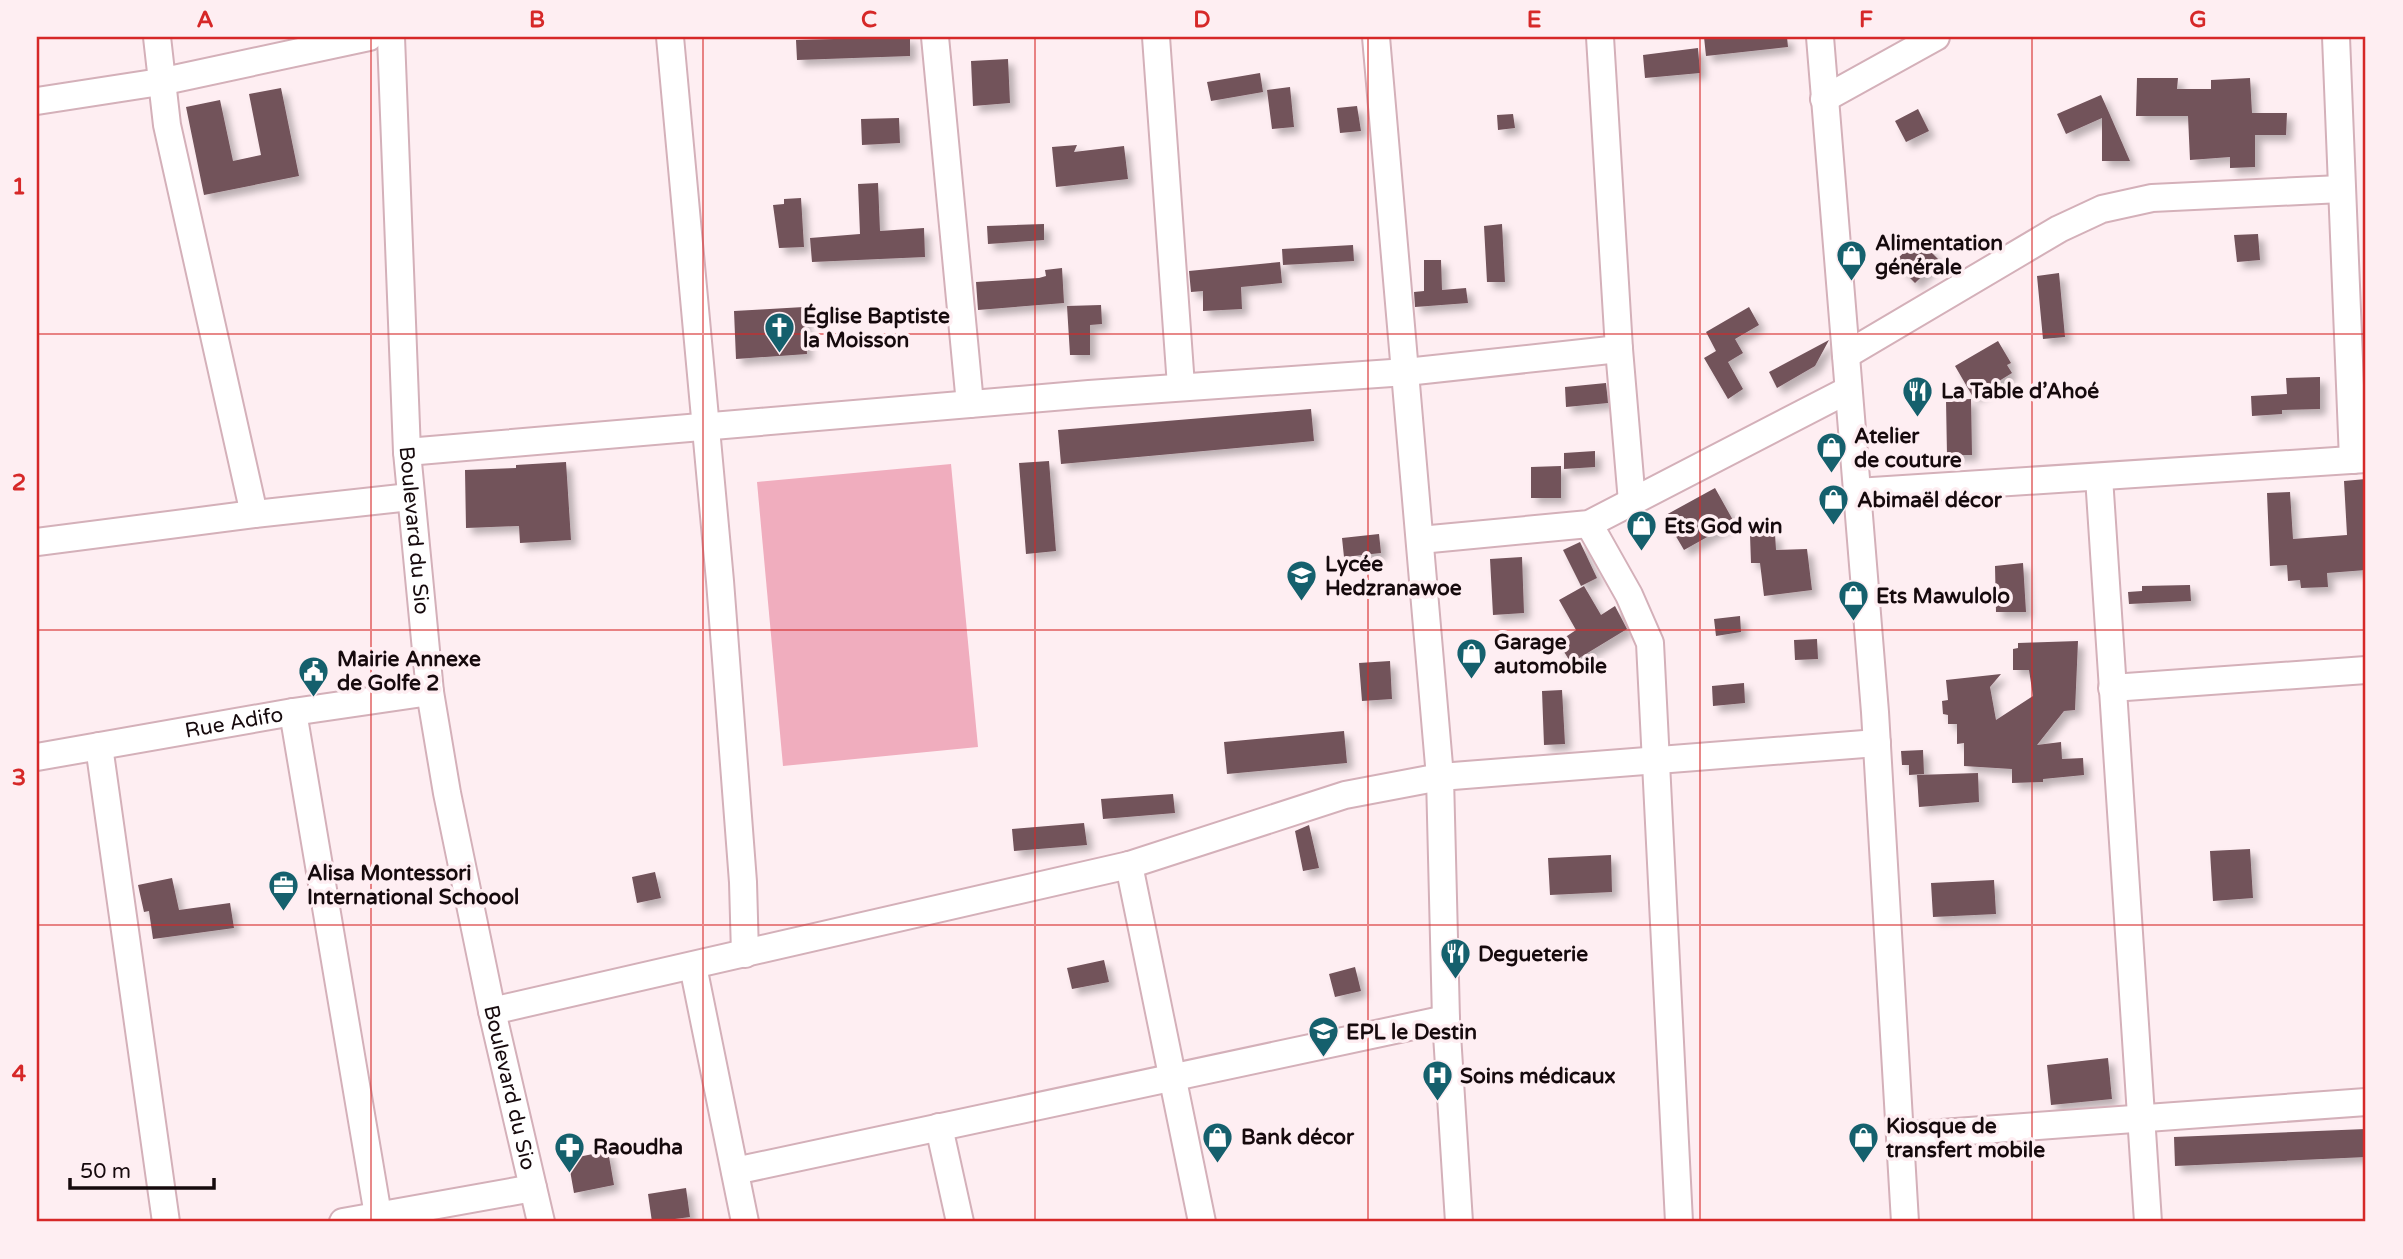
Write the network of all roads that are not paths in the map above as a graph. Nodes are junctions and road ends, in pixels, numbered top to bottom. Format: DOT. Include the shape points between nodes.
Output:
graph roads {
  1 [pos="157,37"];
  2 [pos="369,37"];
  3 [pos="391,37"];
  4 [pos="670,37"];
  5 [pos="935,37"];
  6 [pos="1156,37"];
  7 [pos="1376,37"];
  8 [pos="1600,37"];
  9 [pos="1819,37"];
  10 [pos="1937,37"];
  11 [pos="2336,37"];
  12 [pos="160,82"];
  13 [pos="1824,99"];
  14 [pos="37,102"];
  15 [pos="2342,189"];
  16 [pos="1619,349"];
  17 [pos="1846,355"];
  18 [pos="1406,372"];
  19 [pos="1181,386"];
  20 [pos="1848,390"];
  21 [pos="970,404"];
  22 [pos="707,429"];
  23 [pos="407,453"];
  24 [pos="2359,460"];
  25 [pos="2099,477"];
  26 [pos="1857,492"];
  27 [pos="410,497"];
  28 [pos="1632,502"];
  29 [pos="254,513"];
  30 [pos="1589,524"];
  31 [pos="1420,540"];
  32 [pos="37,542"];
  33 [pos="2366,670"];
  34 [pos="2112,688"];
  35 [pos="430,692"];
  36 [pos="293,712"];
  37 [pos="1877,743"];
  38 [pos="99,746"];
  39 [pos="37,757"];
  40 [pos="1657,759"];
  41 [pos="1440,777"];
  42 [pos="1129,865"];
  43 [pos="745,954"];
  44 [pos="693,965"];
  45 [pos="492,1011"];
  46 [pos="1446,1019"];
  47 [pos="1172,1077"];
  48 [pos="2366,1102"];
  49 [pos="2141,1119"];
  50 [pos="939,1127"];
  51 [pos="1900,1136"];
  52 [pos="735,1171"];
  53 [pos="533,1188"];
  54 [pos="378,1215"];
  55 [pos="166,1222"];
  56 [pos="343,1222"];
  57 [pos="541,1222"];
  58 [pos="745,1222"];
  59 [pos="960,1222"];
  60 [pos="1202,1222"];
  61 [pos="1459,1222"];
  62 [pos="1679,1222"];
  63 [pos="1905,1222"];
  64 [pos="2148,1222"];
  1 -- 12 [label="street"];
  2 -- 12 [label="street"];
  3 -- 23 [label="street, Boulevard du Sio"];
  4 -- 22 [label="street"];
  5 -- 21 [label="street"];
  6 -- 19 [label="street"];
  7 -- 18 [label="street"];
  8 -- 16 [label="street"];
  9 -- 13 [label="street"];
  10 -- 13 [label="street"];
  11 -- 15 [label="street"];
  12 -- 14 [label="street"];
  12 -- 29 [label="street"];
  13 -- 17 [label="street"];
  15 -- 17 [label="street" via="2152,198 2102,209 2059,229"];
  15 -- 24 [label="street"];
  16 -- 18 [label="street"];
  16 -- 28 [label="street"];
  17 -- 20 [label="street"];
  18 -- 19 [label="street"];
  18 -- 31 [label="street"];
  19 -- 21 [label="street"];
  20 -- 26 [label="street"];
  20 -- 28 [label="street"];
  21 -- 22 [label="street"];
  22 -- 23 [label="street"];
  22 -- 43 [label="street"];
  23 -- 27 [label="street, Boulevard du Sio"];
  24 -- 25 [label="street"];
  25 -- 26 [label="street"];
  25 -- 34 [label="street"];
  26 -- 37 [label="street"];
  27 -- 29 [label="street"];
  27 -- 35 [label="street, Boulevard du Sio"];
  28 -- 30 [label="street"];
  29 -- 32 [label="street"];
  30 -- 31 [label="street"];
  30 -- 40 [label="street" via="1650,643"];
  31 -- 41 [label="street"];
  33 -- 34 [label="street"];
  34 -- 49 [label="street"];
  35 -- 36 [label="street, Rue Adifo"];
  35 -- 45 [label="street, Boulevard du Sio"];
  36 -- 38 [label="street, Rue Adifo"];
  36 -- 54 [label="street"];
  37 -- 40 [label="street"];
  37 -- 51 [label="street"];
  38 -- 39 [label="street, Rue Adifo"];
  38 -- 55 [label="street"];
  40 -- 41 [label="street"];
  40 -- 62 [label="street"];
  41 -- 42 [label="street" via="1345,795"];
  41 -- 46 [label="street"];
  42 -- 43 [label="street"];
  42 -- 47 [label="street"];
  43 -- 44 [label="street"];
  44 -- 45 [label="street"];
  44 -- 52 [label="street"];
  45 -- 53 [label="street, Boulevard du Sio"];
  46 -- 47 [label="street"];
  46 -- 61 [label="street"];
  47 -- 50 [label="street"];
  47 -- 60 [label="street"];
  48 -- 49 [label="street"];
  49 -- 51 [label="street"];
  49 -- 64 [label="street"];
  50 -- 52 [label="street"];
  50 -- 59 [label="street"];
  51 -- 63 [label="street"];
  52 -- 58 [label="street"];
  53 -- 54 [label="street"];
  53 -- 57 [label="street, Boulevard du Sio"];
  54 -- 56 [label="street"];
}
